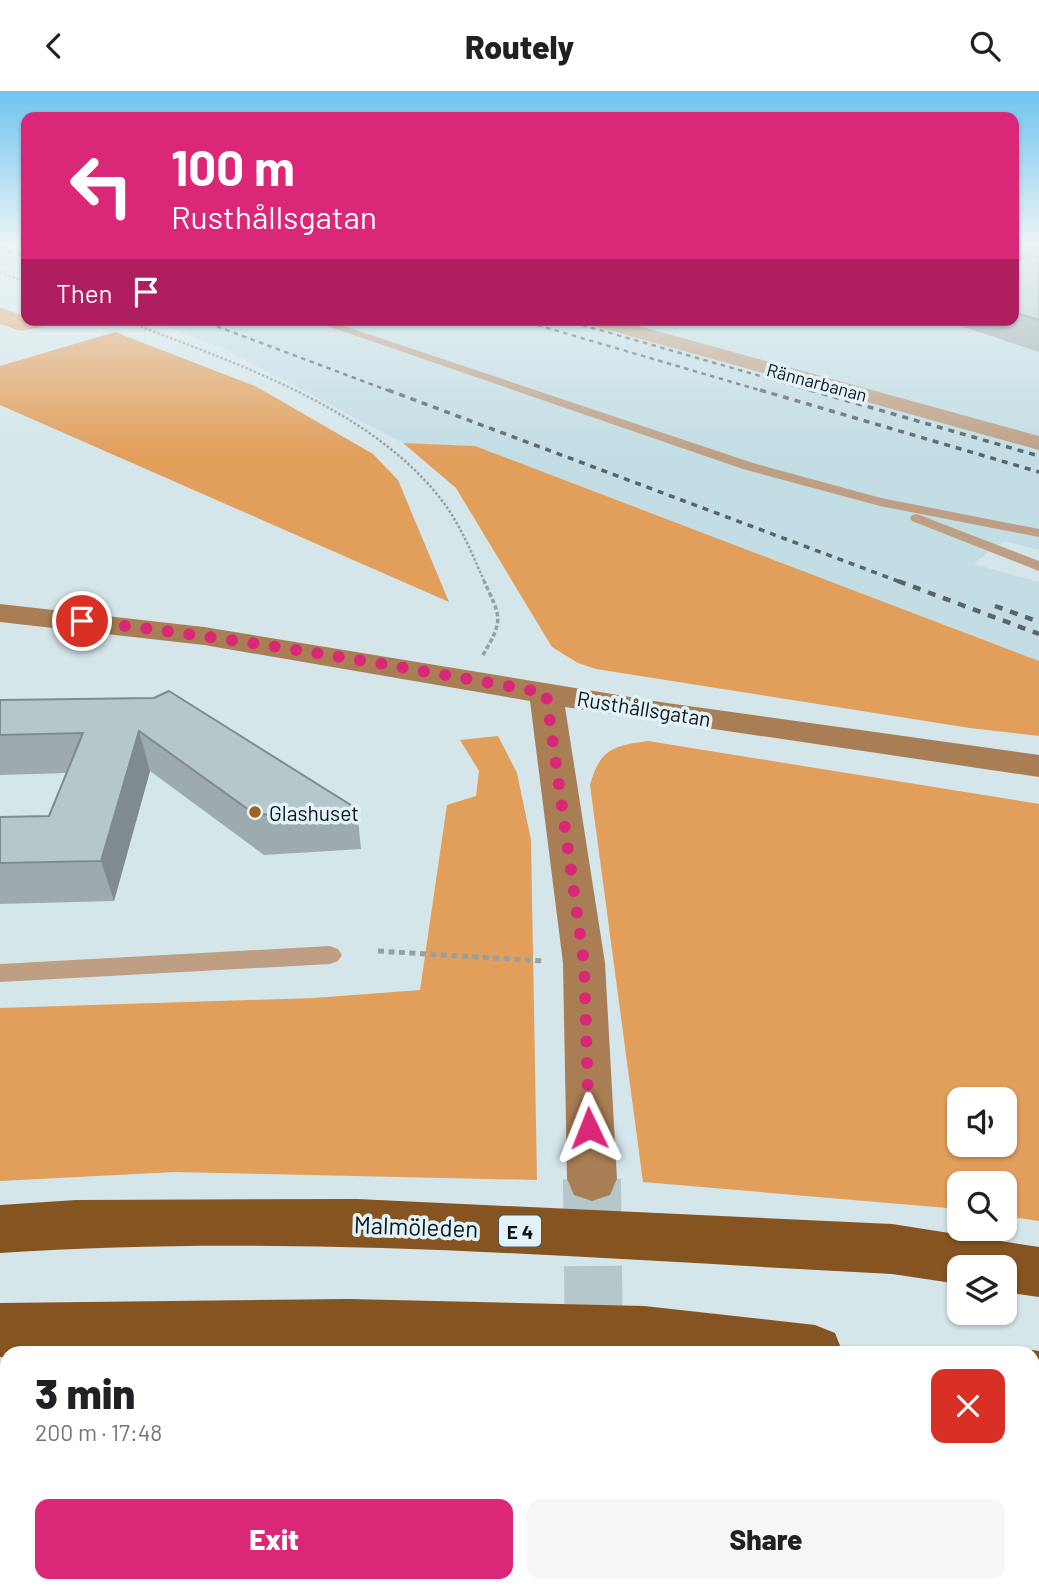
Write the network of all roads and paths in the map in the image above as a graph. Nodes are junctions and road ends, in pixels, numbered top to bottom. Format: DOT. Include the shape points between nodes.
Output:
graph roads {
  1 [pos="139,326"];
  2 [pos="333,326"];
  3 [pos="616,326"];
  4 [pos="1039,443"];
  5 [pos="880,502"];
  6 [pos="1039,533"];
  7 [pos="1039,566"];
  8 [pos="0,613"];
  9 [pos="468,679"];
  10 [pos="546,693"];
  11 [pos="1039,766"];
  12 [pos="378,951"];
  13 [pos="330,955"];
  14 [pos="584,963"];
  15 [pos="0,973"];
  16 [pos="592,1179"];
  17 [pos="0,1229"];
  18 [pos="1039,1272"];
  19 [pos="0,1329"];
  20 [pos="748,1346"];
  1 -- 9 [label="path" via="324,408 414,468 441,499 499,613 497,631"];
  2 -- 5 [label="lane" via="748,465"];
  3 -- 4 [label="street, Rännarbanan"];
  5 -- 6 [label="lane"];
  5 -- 7 [label="lane"];
  8 -- 9 [label="main road, Rusthållsgatan" via="163,630"];
  9 -- 10 [label="main road, Rusthållsgatan"];
  10 -- 11 [label="main road, Rusthållsgatan"];
  10 -- 14 [label="main road"];
  12 -- 14 [label="path"];
  13 -- 15 [label="lane"];
  14 -- 16 [label="main road"];
  17 -- 18 [label="highway, Malmöleden / E 4" via="76,1224 370,1224 892,1249"];
  19 -- 20 [label="highway" via="362,1326 644,1335"];
}
